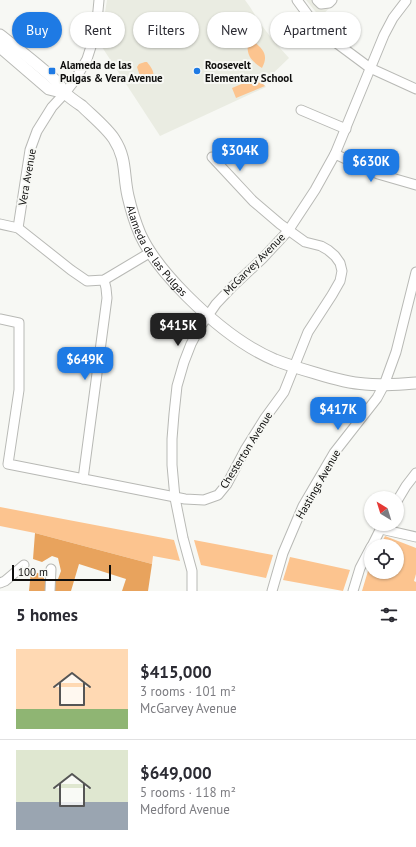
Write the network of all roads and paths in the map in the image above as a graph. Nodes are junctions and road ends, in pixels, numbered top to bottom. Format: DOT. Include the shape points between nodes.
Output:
graph roads {
  1 [pos="100,0"];
  2 [pos="297,0"];
  3 [pos="317,0"];
  4 [pos="332,0"];
  5 [pos="406,1"];
  6 [pos="0,35"];
  7 [pos="0,47"];
  8 [pos="370,68"];
  9 [pos="416,89"];
  10 [pos="65,93"];
  11 [pos="301,110"];
  12 [pos="346,129"];
  13 [pos="335,154"];
  14 [pos="212,157"];
  15 [pos="416,185"];
  16 [pos="0,224"];
  17 [pos="18,228"];
  18 [pos="288,231"];
  19 [pos="151,252"];
  20 [pos="416,272"];
  21 [pos="104,280"];
  22 [pos="207,316"];
  23 [pos="0,320"];
  24 [pos="294,367"];
  25 [pos="416,383"];
  26 [pos="384,385"];
  27 [pos="416,473"];
  28 [pos="83,479"];
  29 [pos="403,491"];
  30 [pos="174,498"];
  31 [pos="397,531"];
  32 [pos="416,537"];
  33 [pos="364,560"];
  34 [pos="24,564"];
  35 [pos="51,569"];
  36 [pos="0,583"];
  37 [pos="50,591"];
  38 [pos="192,591"];
  39 [pos="272,591"];
  40 [pos="353,591"];
  1 -- 10 [label="street, Vera Avenue" via="96,31 87,59"];
  2 -- 8 [label="street" via="332,39"];
  3 -- 4 [label="street" via="320,4 330,3"];
  5 -- 8 [label="street, McGarvey Avenue" via="393,18"];
  6 -- 10 [label="main road, Alameda de las Pulgas" via="58,82"];
  7 -- 10 [label="main road, Alameda de las Pulgas" via="49,89"];
  8 -- 9 [label="street"];
  8 -- 12 [label="street, McGarvey Avenue"];
  10 -- 17 [label="street, Vera Avenue" via="52,107 37,131 30,150"];
  10 -- 19 [label="main road, Alameda de las Pulgas" via="113,138 123,159 132,214"];
  11 -- 12 [label="street"];
  12 -- 13 [label="street, McGarvey Avenue"];
  13 -- 15 [label="street" via="378,174"];
  13 -- 18 [label="street, McGarvey Avenue"];
  14 -- 18 [label="street, Chesterton Avenue" via="253,201"];
  16 -- 17 [label="street"];
  17 -- 21 [label="street" via="87,281"];
  18 -- 22 [label="street, McGarvey Avenue"];
  18 -- 24 [label="street, Chesterton Avenue" via="305,242 328,250 340,263 342,271 340,281 308,332"];
  19 -- 21 [label="street"];
  19 -- 22 [label="main road, Alameda de las Pulgas" via="166,274"];
  20 -- 26 [label="street, Hastings Avenue" via="396,352"];
  21 -- 28 [label="street" via="107,298"];
  22 -- 24 [label="main road, Alameda de las Pulgas" via="239,340 274,360"];
  22 -- 30 [label="street, McGarvey Avenue" via="191,344 177,386 172,439"];
  23 -- 28 [label="street, Chesterton Avenue" via="19,323 19,390 8,464"];
  24 -- 26 [label="main road, Alameda de las Pulgas" via="338,380"];
  24 -- 30 [label="street, Chesterton Avenue" via="284,392 218,495 204,500"];
  25 -- 26 [label="main road, Alameda de las Pulgas"];
  26 -- 39 [label="street, Hastings Avenue" via="377,398 334,453 303,506 283,553"];
  27 -- 29 [label="street"];
  28 -- 30 [label="street, Chesterton Avenue"];
  30 -- 38 [label="street, McGarvey Avenue" via="192,571"];
  31 -- 32 [label="street"];
  33 -- 40 [label="street"];
  34 -- 36 [label="street"];
  35 -- 37 [label="street"];
}
